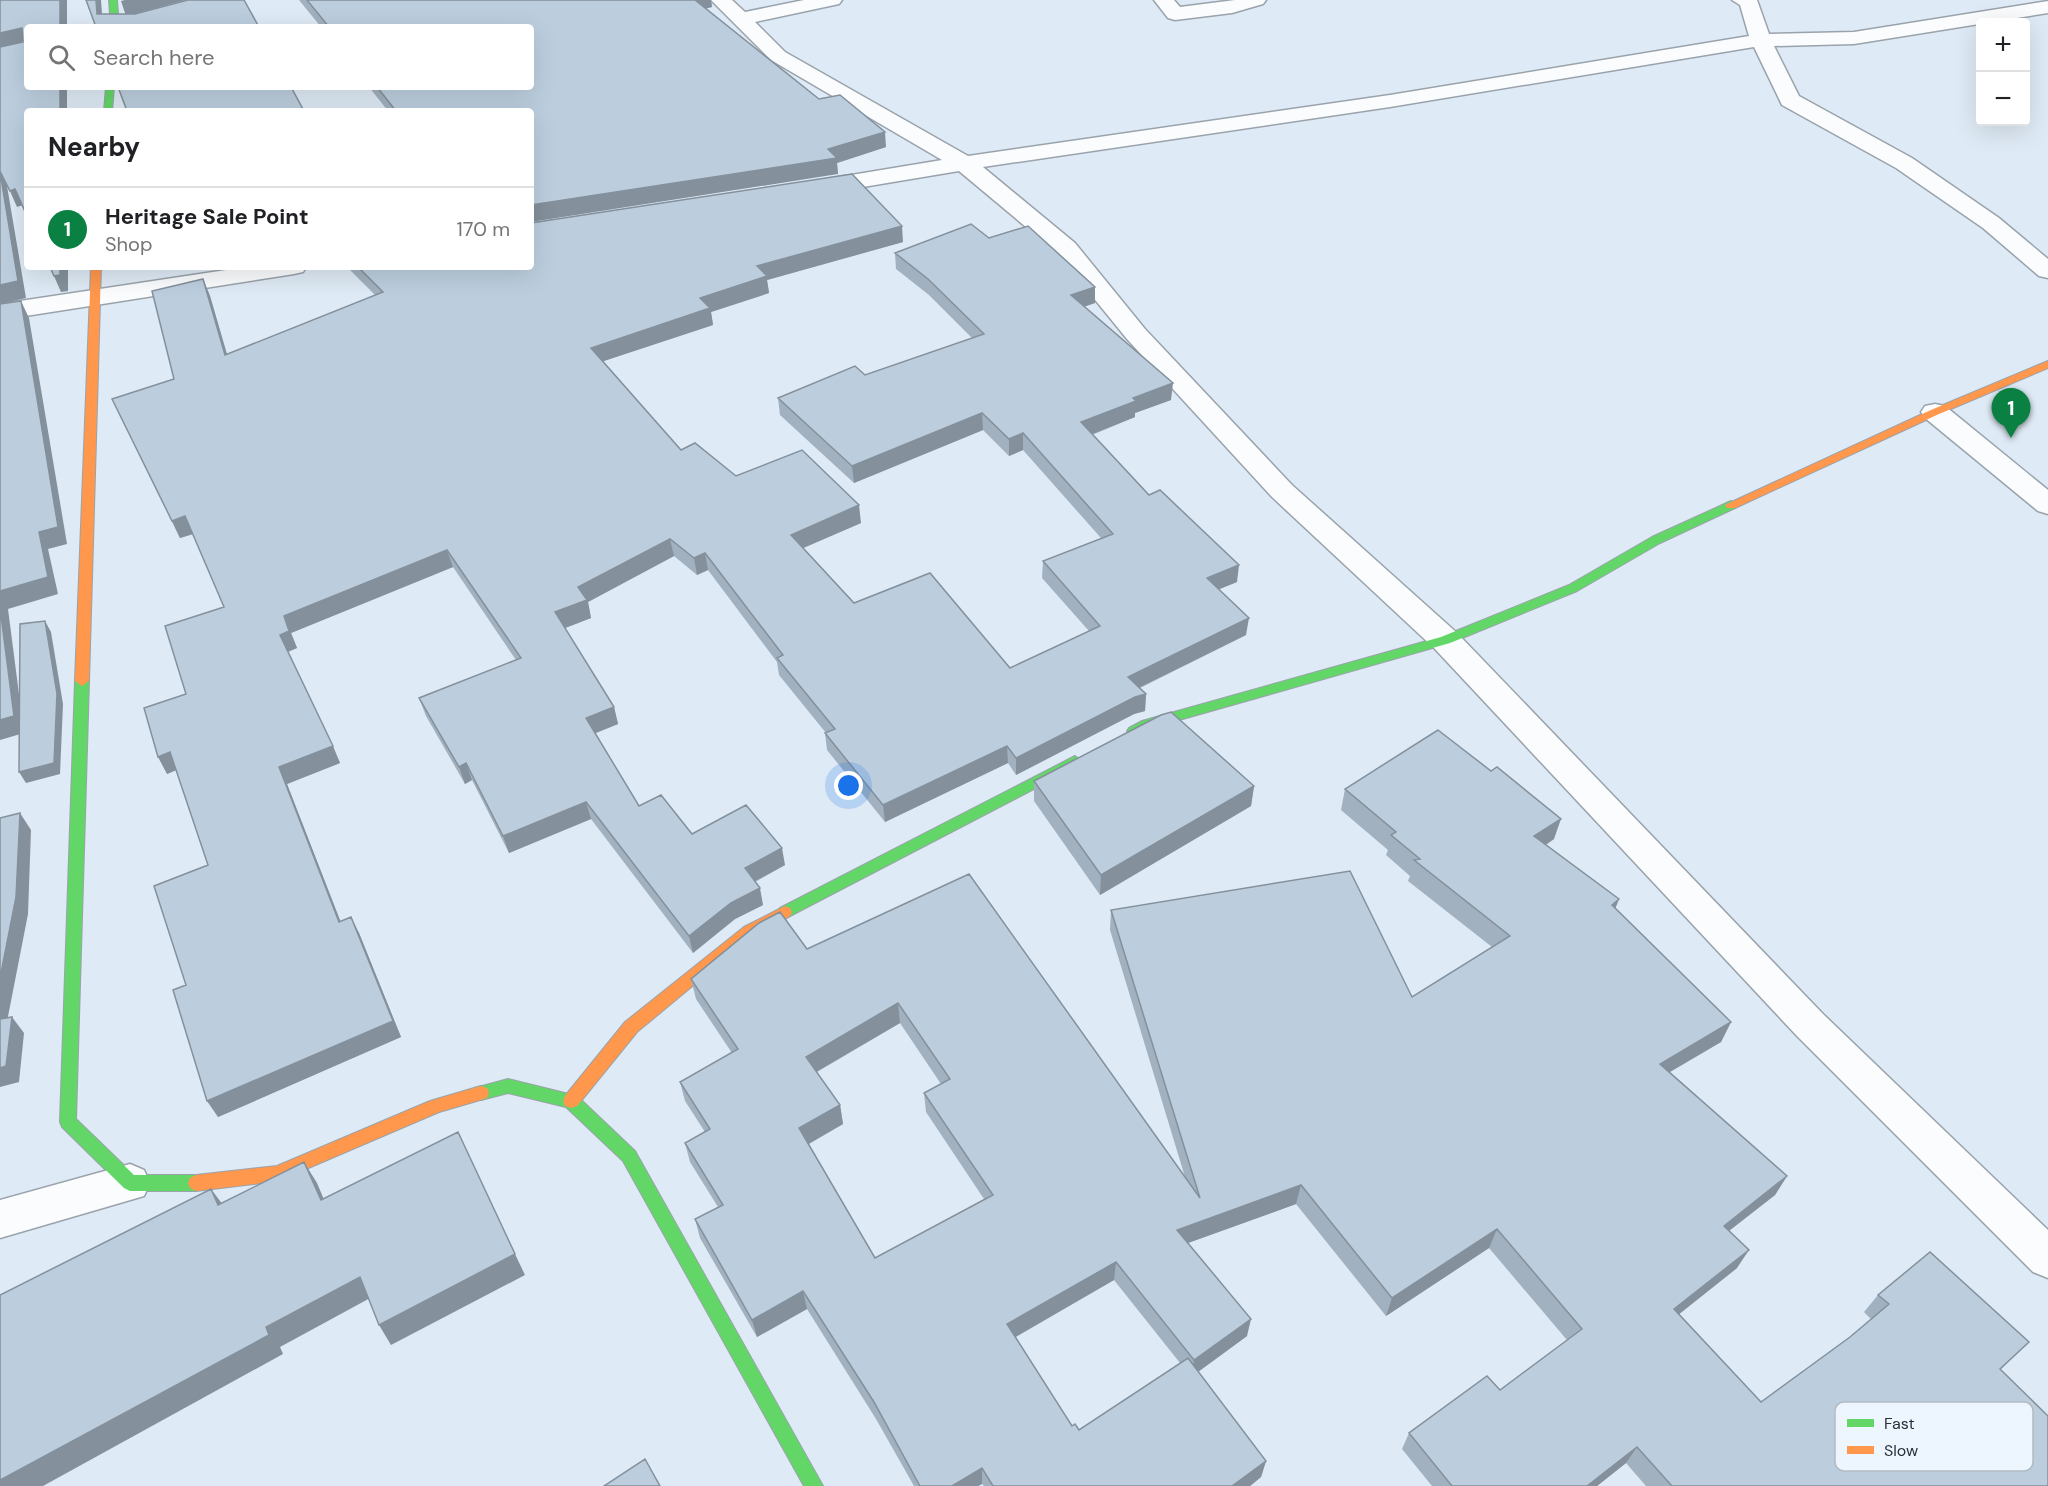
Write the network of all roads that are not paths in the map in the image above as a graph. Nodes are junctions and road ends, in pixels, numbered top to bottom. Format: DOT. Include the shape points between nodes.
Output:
graph roads {
  1 [pos="113,0"];
  2 [pos="721,0"];
  3 [pos="832,0"];
  4 [pos="1164,0"];
  5 [pos="1256,0"];
  6 [pos="1742,0"];
  7 [pos="2048,7"];
  8 [pos="741,19"];
  9 [pos="119,24"];
  10 [pos="1761,40"];
  11 [pos="110,90"];
  12 [pos="108,108"];
  13 [pos="964,163"];
  14 [pos="790,192"];
  15 [pos="96,270"];
  16 [pos="275,270"];
  17 [pos="2048,271"];
  18 [pos="94,298"];
  19 [pos="0,312"];
  20 [pos="2048,364"];
  21 [pos="1935,412"];
  22 [pos="2048,505"];
  23 [pos="1445,640"];
  24 [pos="1126,735"];
  25 [pos="1084,756"];
  26 [pos="571,1101"];
  27 [pos="130,1183"];
  28 [pos="0,1219"];
  29 [pos="2048,1258"];
  30 [pos="814,1486"];
  1 -- 9 [label="main road"];
  2 -- 8 [label="street"];
  3 -- 8 [label="street"];
  4 -- 5 [label="street" via="1175,14"];
  6 -- 10 [label="street" via="1748,1"];
  7 -- 10 [label="street" via="1854,38"];
  8 -- 13 [label="street" via="778,56"];
  10 -- 13 [label="street" via="1390,101"];
  10 -- 17 [label="street" via="1790,100 1904,163 1991,223"];
  11 -- 12 [label="main road"];
  13 -- 14 [label="street"];
  13 -- 23 [label="street" via="1066,248 1136,334 1282,491"];
  15 -- 18 [label="main road"];
  16 -- 18 [label="street"];
  18 -- 19 [label="street"];
  18 -- 27 [label="main road" via="68,1122"];
  20 -- 21 [label="main road"];
  21 -- 22 [label="street"];
  21 -- 23 [label="main road" via="1656,540 1573,588"];
  23 -- 24 [label="main road" via="1147,724"];
  23 -- 29 [label="street" via="1809,1025"];
  25 -- 26 [label="main road" via="749,931 631,1027"];
  26 -- 27 [label="main road" via="508,1086 436,1106 278,1173 203,1183"];
  26 -- 30 [label="main road" via="629,1156"];
  27 -- 28 [label="street"];
}
